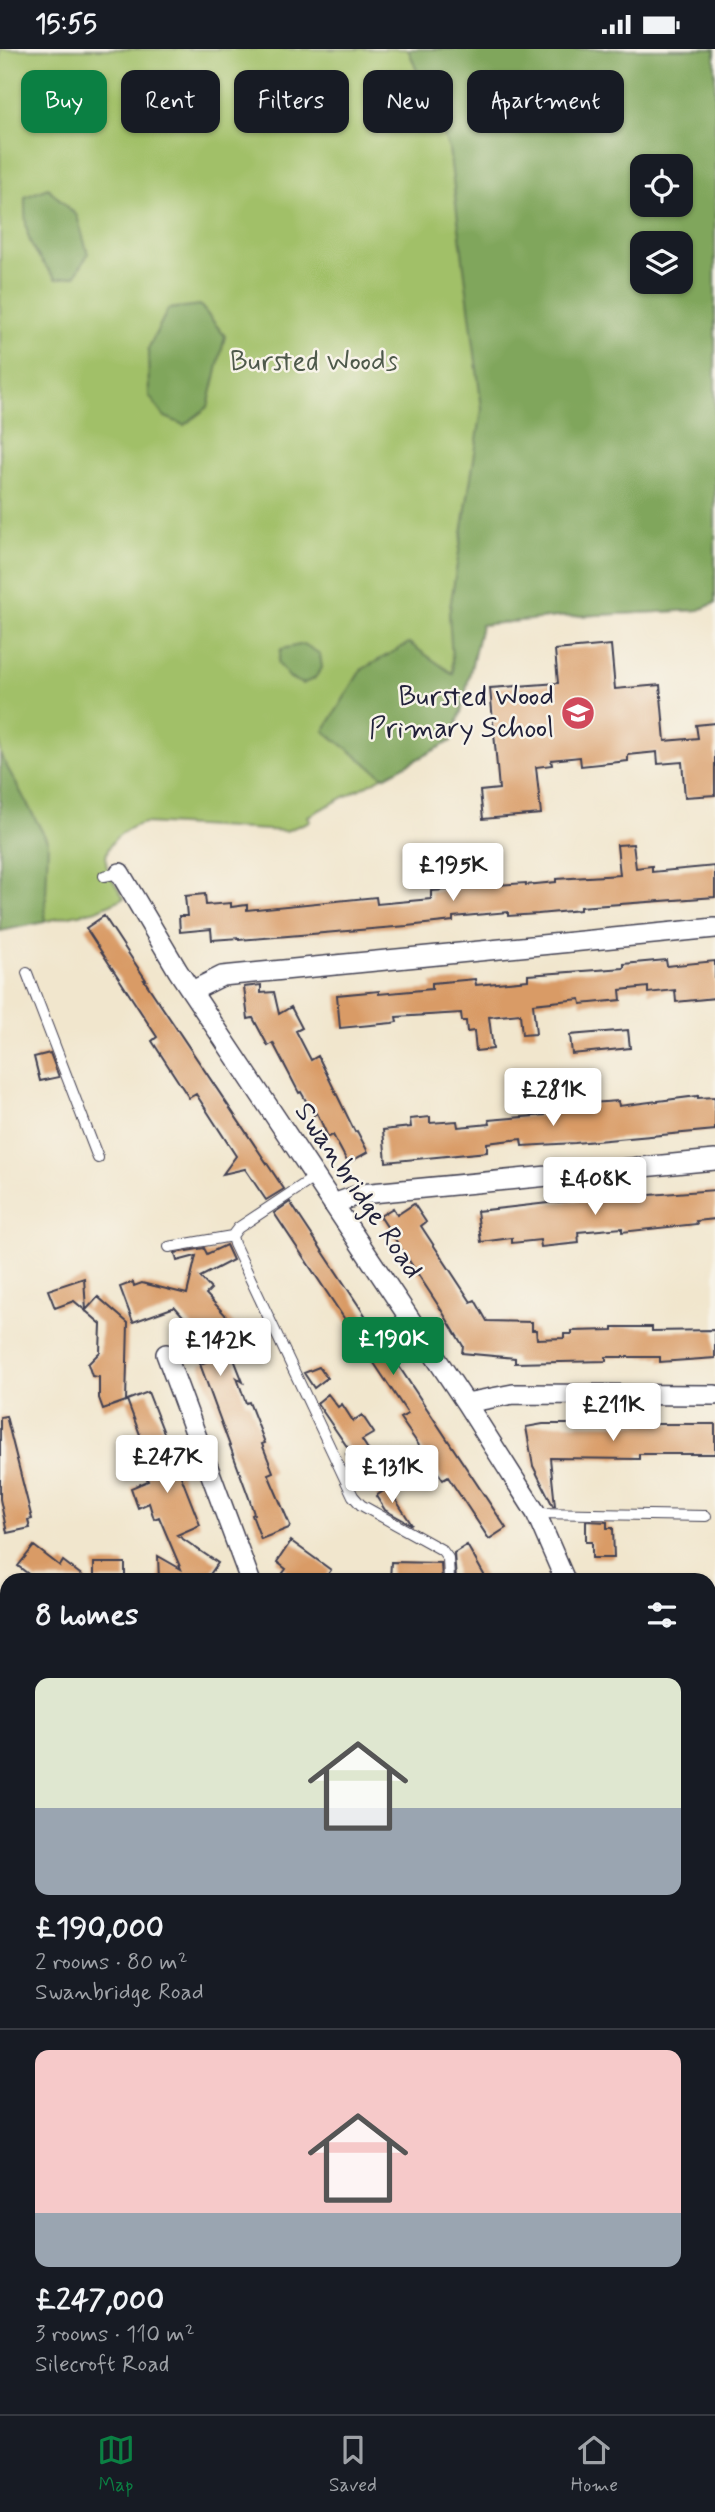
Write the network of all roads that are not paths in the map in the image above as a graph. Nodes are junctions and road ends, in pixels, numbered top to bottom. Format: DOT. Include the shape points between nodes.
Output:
graph roads {
  1 [pos="112,875"];
  2 [pos="715,928"];
  3 [pos="27,973"];
  4 [pos="192,991"];
  5 [pos="98,1159"];
  6 [pos="715,1160"];
  7 [pos="315,1177"];
  8 [pos="333,1204"];
  9 [pos="232,1236"];
  10 [pos="169,1247"];
  11 [pos="166,1354"];
  12 [pos="715,1395"];
  13 [pos="466,1403"];
  14 [pos="536,1513"];
  15 [pos="706,1516"];
  16 [pos="247,1573"];
  17 [pos="449,1573"];
  18 [pos="562,1573"];
  1 -- 4 [label="street, Swanbridge Road"];
  2 -- 4 [label="street" via="222,975"];
  3 -- 5 [label="lane"];
  4 -- 7 [label="street, Swanbridge Road"];
  6 -- 8 [label="street" via="361,1193"];
  7 -- 8 [label="street, Swanbridge Road"];
  7 -- 9 [label="lane" via="237,1228"];
  8 -- 13 [label="street, Swanbridge Road"];
  9 -- 10 [label="lane"];
  9 -- 17 [label="lane" via="353,1496 361,1505 442,1550 448,1558"];
  11 -- 16 [label="street"];
  12 -- 13 [label="street" via="513,1394"];
  13 -- 14 [label="street, Swanbridge Road"];
  14 -- 15 [label="lane"];
  14 -- 18 [label="street, Swanbridge Road"];
}
